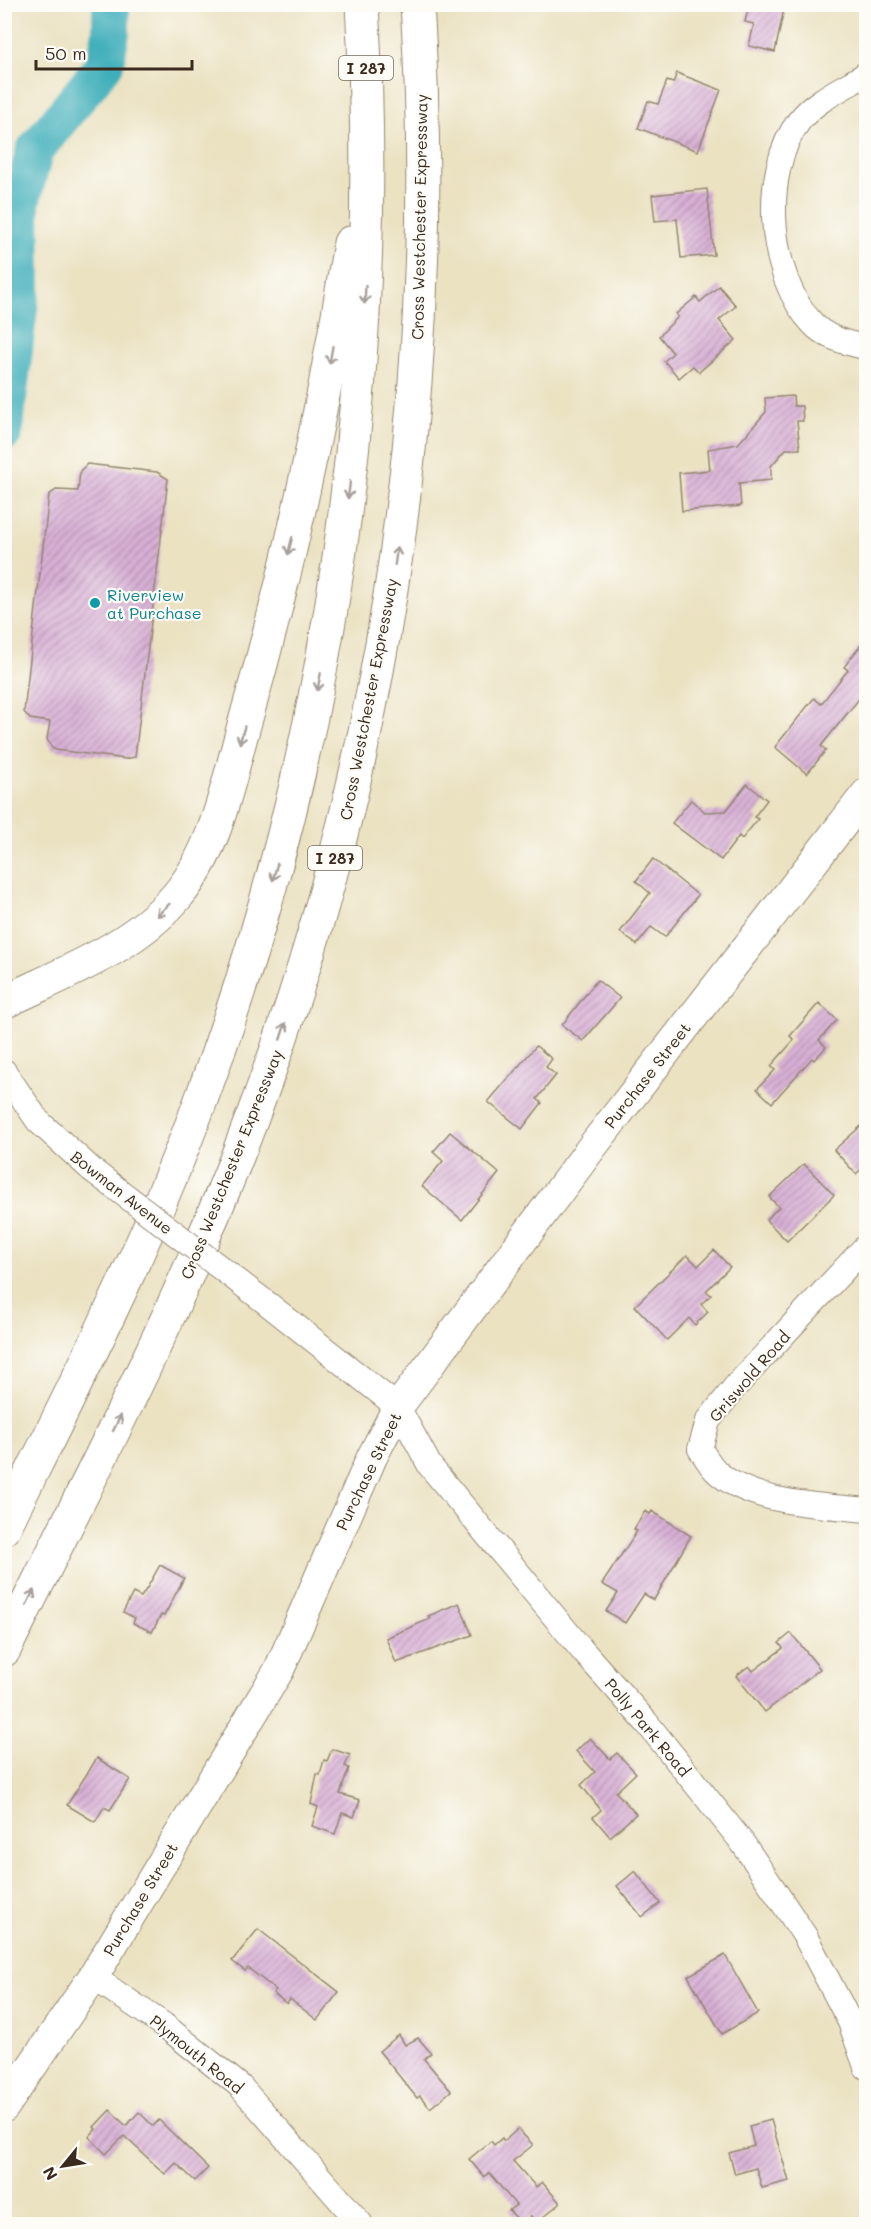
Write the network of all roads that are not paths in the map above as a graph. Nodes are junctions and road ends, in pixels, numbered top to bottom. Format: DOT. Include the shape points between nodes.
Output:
graph roads {
  1 [pos="362,4"];
  2 [pos="417,4"];
  3 [pos="867,74"];
  4 [pos="368,132"];
  5 [pos="867,347"];
  6 [pos="867,794"];
  7 [pos="4,1002"];
  8 [pos="4,1071"];
  9 [pos="867,1246"];
  10 [pos="398,1407"];
  11 [pos="867,1510"];
  12 [pos="4,1528"];
  13 [pos="4,1650"];
  14 [pos="93,1977"];
  15 [pos="867,2067"];
  16 [pos="4,2108"];
  17 [pos="361,2224"];
  1 -- 4 [label="highway, I 287"];
  13 -- 2 [label="highway, Cross Westchester Expressway / I 287, one-way" via="177,1298 224,1190 291,1009 344,824 384,634 413,404 423,211"];
  3 -- 5 [label="street" via="816,104 799,121 779,165 773,201 777,243 789,286 798,302 813,325 846,344"];
  4 -- 7 [label="highway, one-way" via="317,432 255,688 210,841 192,877 139,931"];
  4 -- 12 [label="highway, I 287, one-way" via="364,323 349,493 323,662 282,846 239,992 174,1169 125,1283"];
  6 -- 10 [label="main road, Purchase Street" via="595,1143"];
  8 -- 10 [label="street, Bowman Avenue, bridge" via="38,1121 92,1170"];
  9 -- 11 [label="street, Griswold Road" via="708,1421 700,1449 717,1472 745,1488 803,1504"];
  10 -- 14 [label="main road, Purchase Street" via="372,1456 279,1670"];
  10 -- 15 [label="street, Polly Park Road" via="430,1466 749,1851 805,1936 850,2022"];
  14 -- 16 [label="main road, Purchase Street"];
  14 -- 17 [label="street, Plymouth Road" via="164,2025 240,2086"];
}
